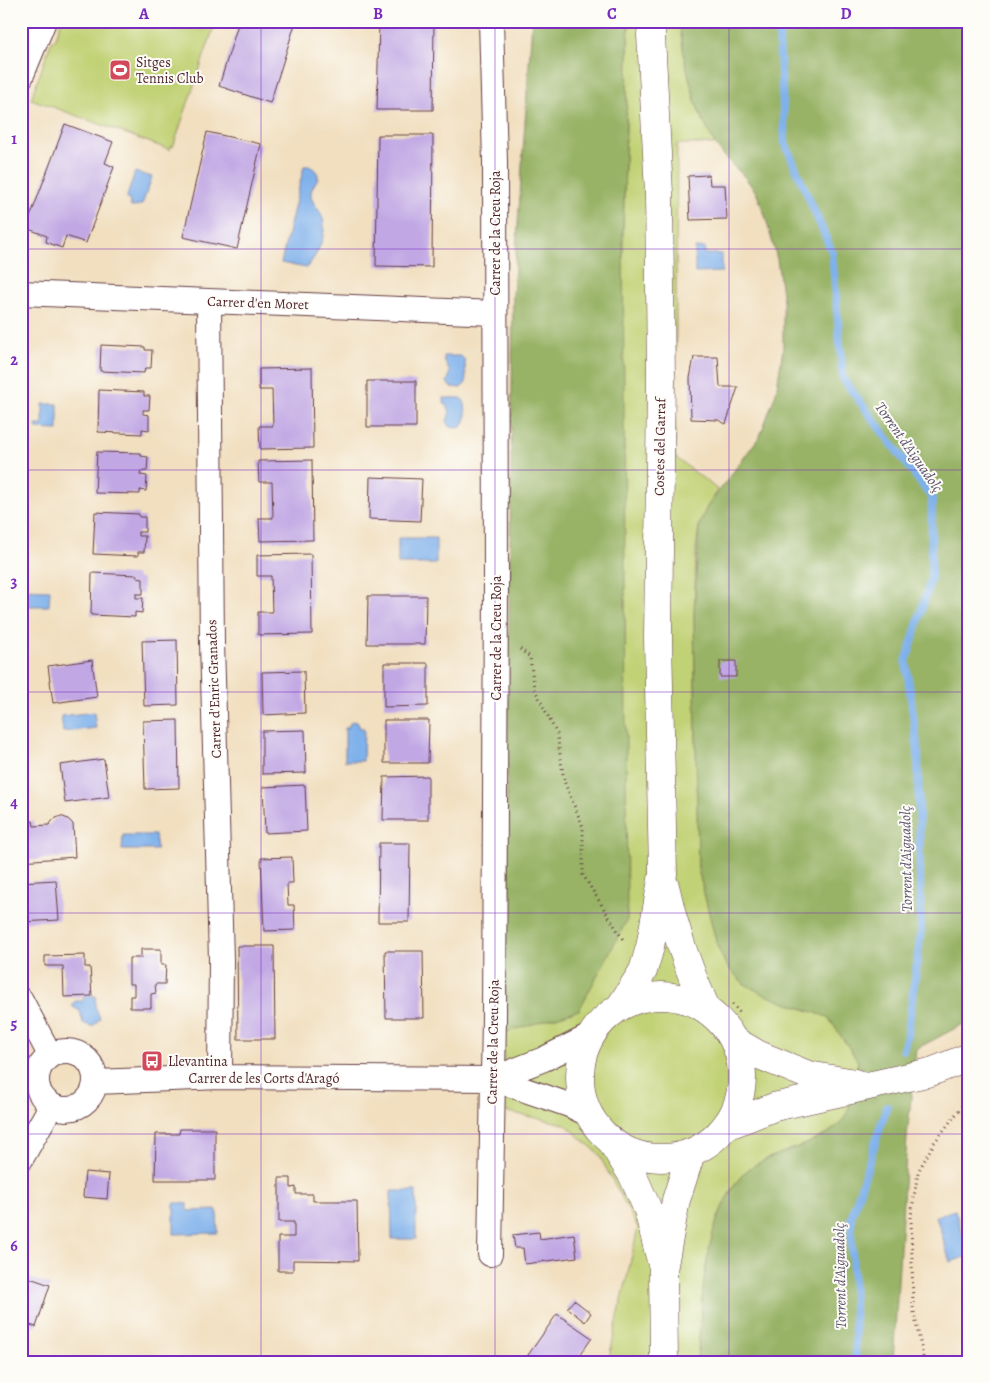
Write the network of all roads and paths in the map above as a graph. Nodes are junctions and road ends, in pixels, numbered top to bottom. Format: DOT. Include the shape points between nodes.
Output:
graph roads {
  1 [pos="44,21"];
  2 [pos="490,21"];
  3 [pos="652,21"];
  4 [pos="21,77"];
  5 [pos="21,293"];
  6 [pos="209,301"];
  7 [pos="494,313"];
  8 [pos="518,646"];
  9 [pos="663,874"];
  10 [pos="629,948"];
  11 [pos="21,1000"];
  12 [pos="718,1005"];
  13 [pos="620,1007"];
  14 [pos="742,1015"];
  15 [pos="590,1036"];
  16 [pos="735,1042"];
  17 [pos="50,1055"];
  18 [pos="962,1060"];
  19 [pos="220,1078"];
  20 [pos="493,1079"];
  21 [pos="96,1082"];
  22 [pos="868,1086"];
  23 [pos="51,1106"];
  24 [pos="588,1114"];
  25 [pos="729,1124"];
  26 [pos="614,1146"];
  27 [pos="691,1153"];
  28 [pos="21,1159"];
  29 [pos="490,1254"];
  30 [pos="664,1280"];
  31 [pos="652,1362"];
  32 [pos="664,1362"];
  33 [pos="924,1362"];
  1 -- 4 [label="street"];
  2 -- 7 [label="street, Carrer de la Creu Roja" via="495,162"];
  3 -- 9 [label="main road, Costes del Garraf" via="659,194 658,638"];
  5 -- 6 [label="street, Carrer d'en Moret"];
  6 -- 7 [label="street, Carrer d'en Moret"];
  6 -- 19 [label="street, Carrer d'Enric Granados" via="212,644 221,950"];
  7 -- 20 [label="street, Carrer de la Creu Roja"];
  8 -- 10 [label="path" via="530,657 534,688 557,734 564,781 583,827 583,875"];
  9 -- 12 [label="main road" via="670,910 695,985"];
  9 -- 13 [label="main road" via="643,972"];
  11 -- 17 [label="street"];
  12 -- 13 [label="main road" via="674,995 654,995"];
  12 -- 14 [label="path"];
  12 -- 16 [label="main road"];
  13 -- 15 [label="main road"];
  15 -- 20 [label="street, Carrer de les Corts d'Aragó"];
  15 -- 24 [label="main road" via="578,1068"];
  16 -- 22 [label="main road" via="808,1075"];
  16 -- 25 [label="main road" via="742,1086"];
  17 -- 21 [label="street" via="73,1051 85,1057 94,1069"];
  17 -- 23 [label="street" via="39,1068 36,1082 40,1095"];
  18 -- 22 [label="main road" via="931,1072"];
  18 -- 33 [label="path" via="966,1101 934,1143 918,1172 911,1216 913,1307"];
  19 -- 20 [label="street, Carrer de les Corts d'Aragó"];
  19 -- 21 [label="street, Carrer de les Corts d'Aragó"];
  20 -- 24 [label="street, Carrer de les Corts d'Aragó"];
  20 -- 29 [label="street, Carrer de la Creu Roja"];
  21 -- 23 [label="street" via="92,1096 83,1105 68,1110"];
  22 -- 25 [label="main road" via="774,1107"];
  23 -- 28 [label="street"];
  24 -- 26 [label="main road"];
  25 -- 27 [label="main road" via="710,1142"];
  26 -- 27 [label="main road" via="650,1159"];
  26 -- 30 [label="main road" via="633,1176 648,1210"];
  27 -- 30 [label="main road" via="676,1200"];
  30 -- 31 [label="main road"];
  30 -- 32 [label="main road"];
}
